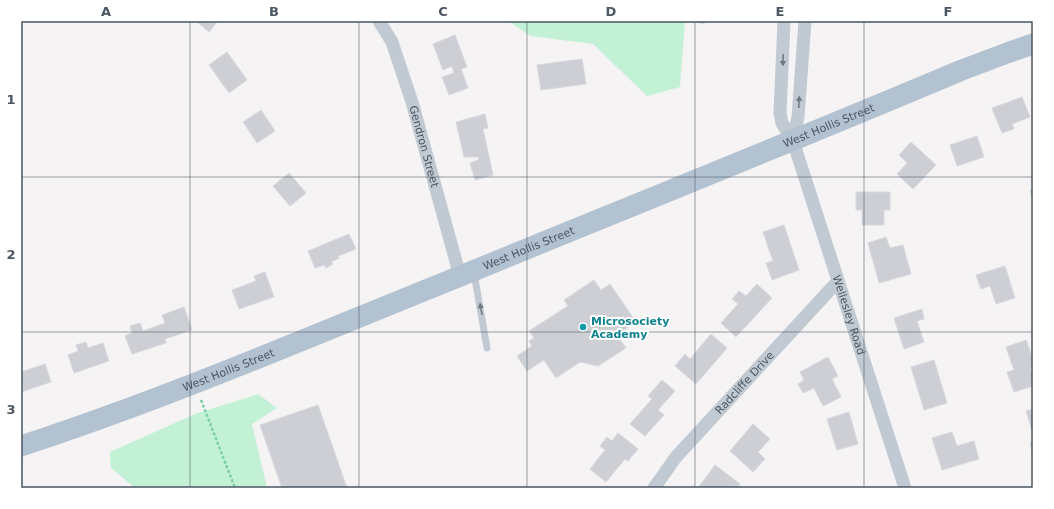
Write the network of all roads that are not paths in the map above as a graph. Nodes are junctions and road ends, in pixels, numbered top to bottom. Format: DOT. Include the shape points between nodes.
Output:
graph roads {
  1 [pos="379,21"];
  2 [pos="784,21"];
  3 [pos="804,21"];
  4 [pos="1033,44"];
  5 [pos="793,141"];
  6 [pos="467,273"];
  7 [pos="838,281"];
  8 [pos="487,348"];
  9 [pos="21,446"];
  10 [pos="654,488"];
  11 [pos="905,488"];
  1 -- 6 [label="street, Gendron Street" via="392,42"];
  2 -- 5 [label="street, Wellesley Road, one-way" via="780,113 782,123"];
  5 -- 3 [label="street, one-way" via="798,117"];
  4 -- 5 [label="main road, West Hollis Street"];
  5 -- 6 [label="main road, West Hollis Street"];
  5 -- 7 [label="street, Wellesley Road"];
  8 -- 6 [label="lane, one-way"];
  6 -- 9 [label="main road, West Hollis Street" via="196,383 81,427"];
  7 -- 10 [label="street, Radcliffe Drive" via="676,457"];
  7 -- 11 [label="street, Wellesley Road"];
}
